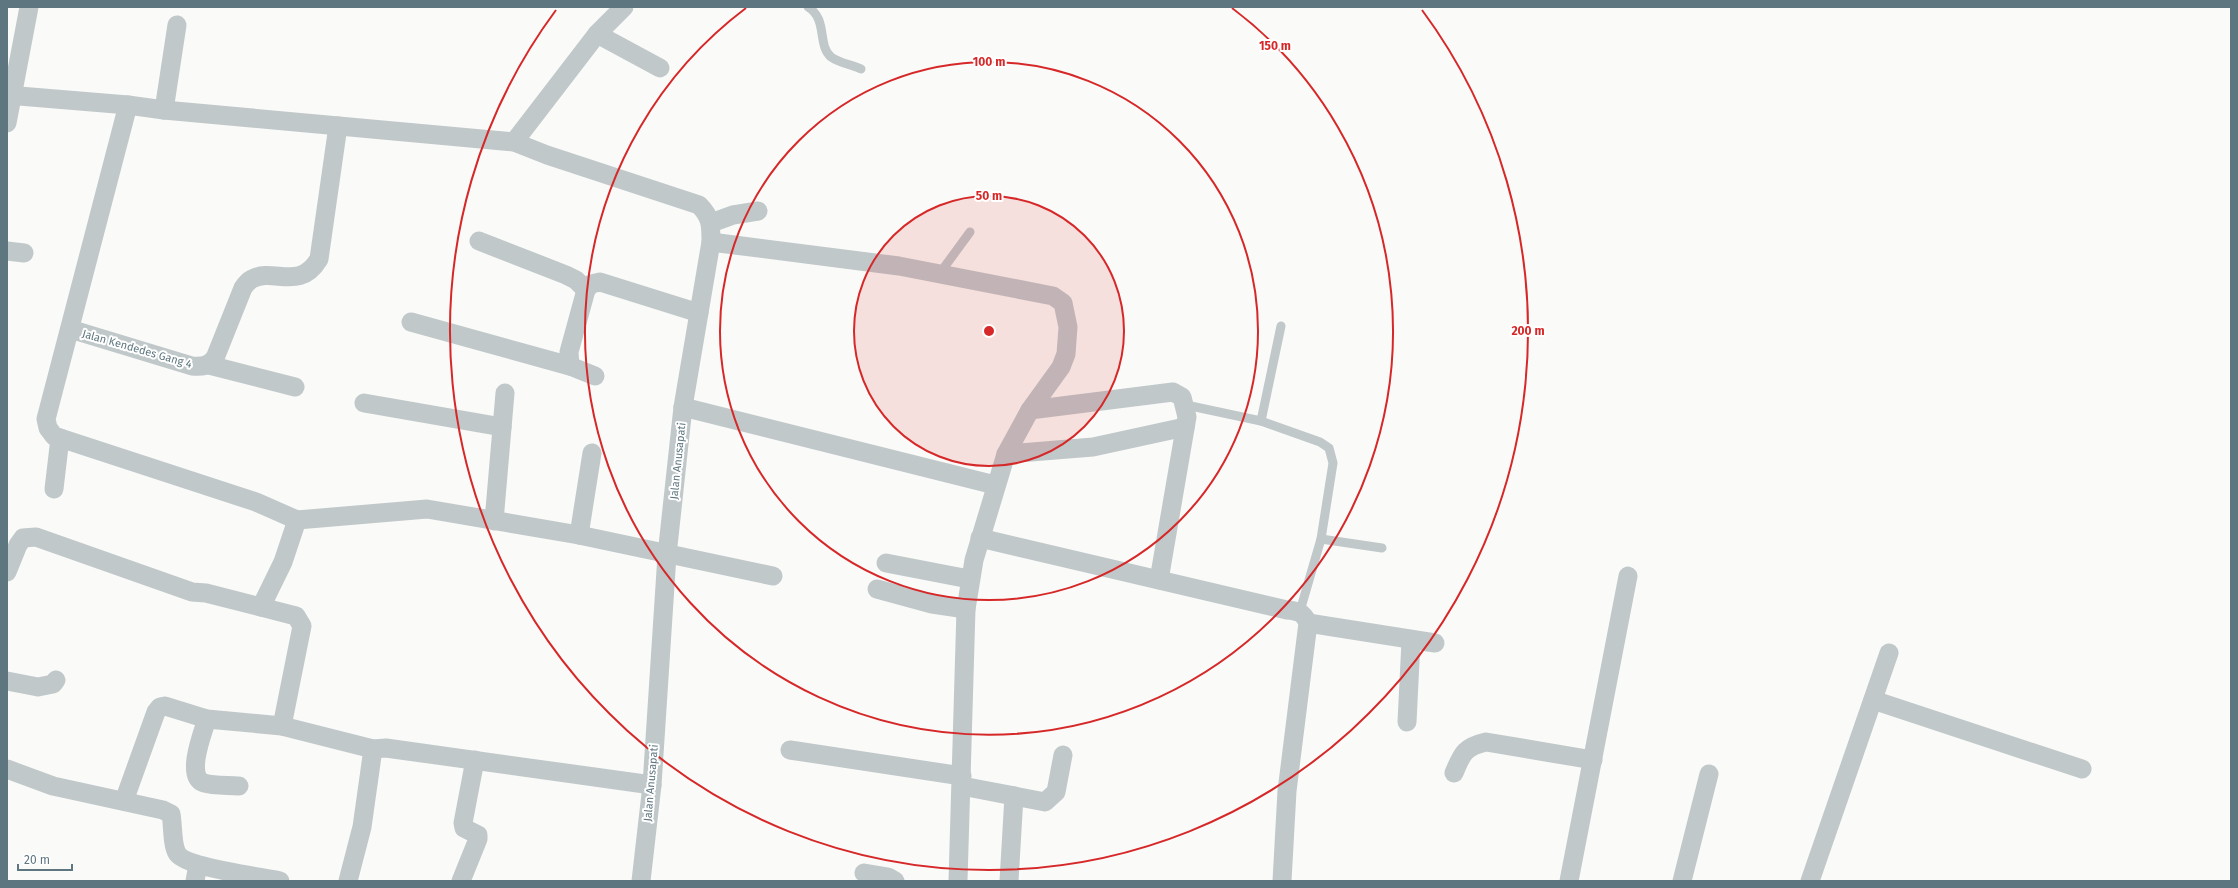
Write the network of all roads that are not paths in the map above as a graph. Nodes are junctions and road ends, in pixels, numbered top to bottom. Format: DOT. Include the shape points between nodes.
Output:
graph roads {
  1 [pos="30,7"];
  2 [pos="624,7"];
  3 [pos="808,7"];
  4 [pos="177,25"];
  5 [pos="597,34"];
  6 [pos="660,68"];
  7 [pos="861,69"];
  8 [pos="9,96"];
  9 [pos="128,104"];
  10 [pos="164,110"];
  11 [pos="7,123"];
  12 [pos="338,126"];
  13 [pos="519,144"];
  14 [pos="758,211"];
  15 [pos="712,223"];
  16 [pos="970,232"];
  17 [pos="479,241"];
  18 [pos="711,242"];
  19 [pos="940,273"];
  20 [pos="586,290"];
  21 [pos="699,313"];
  22 [pos="411,322"];
  23 [pos="1281,326"];
  24 [pos="70,329"];
  25 [pos="210,364"];
  26 [pos="570,366"];
  27 [pos="595,376"];
  28 [pos="294,387"];
  29 [pos="505,392"];
  30 [pos="364,403"];
  31 [pos="1186,405"];
  32 [pos="683,407"];
  33 [pos="1030,410"];
  34 [pos="1261,422"];
  35 [pos="502,427"];
  36 [pos="1186,427"];
  37 [pos="60,438"];
  38 [pos="592,453"];
  39 [pos="1006,454"];
  40 [pos="995,485"];
  41 [pos="54,489"];
  42 [pos="297,520"];
  43 [pos="494,521"];
  44 [pos="580,535"];
  45 [pos="980,538"];
  46 [pos="1321,539"];
  47 [pos="1382,548"];
  48 [pos="667,555"];
  49 [pos="886,563"];
  50 [pos="7,572"];
  51 [pos="773,576"];
  52 [pos="1628,576"];
  53 [pos="969,579"];
  54 [pos="1159,580"];
  55 [pos="878,589"];
  56 [pos="261,607"];
  57 [pos="966,609"];
  58 [pos="1304,617"];
  59 [pos="1411,641"];
  60 [pos="1435,643"];
  61 [pos="1888,653"];
  62 [pos="56,680"];
  63 [pos="7,681"];
  64 [pos="1872,700"];
  65 [pos="207,719"];
  66 [pos="1407,722"];
  67 [pos="282,726"];
  68 [pos="373,749"];
  69 [pos="790,750"];
  70 [pos="1063,755"];
  71 [pos="475,760"];
  72 [pos="1593,760"];
  73 [pos="7,769"];
  74 [pos="2082,769"];
  75 [pos="1454,773"];
  76 [pos="1709,774"];
  77 [pos="962,781"];
  78 [pos="652,785"];
  79 [pos="239,786"];
  80 [pos="1014,796"];
  81 [pos="124,800"];
  82 [pos="196,873"];
  83 [pos="864,873"];
  84 [pos="280,881"];
  85 [pos="348,881"];
  86 [pos="461,881"];
  87 [pos="641,881"];
  88 [pos="895,881"];
  89 [pos="958,881"];
  90 [pos="1010,881"];
  91 [pos="1282,881"];
  92 [pos="1569,881"];
  93 [pos="1682,881"];
  94 [pos="1810,881"];
  1 -- 8 [label="street"];
  2 -- 5 [label="street"];
  3 -- 7 [label="lane" via="822,25 825,48 832,57"];
  4 -- 10 [label="street"];
  5 -- 6 [label="street"];
  5 -- 13 [label="street"];
  8 -- 9 [label="street"];
  8 -- 11 [label="street"];
  9 -- 10 [label="street"];
  9 -- 24 [label="street"];
  10 -- 12 [label="street"];
  12 -- 13 [label="street"];
  12 -- 25 [label="street" via="319,259 313,270 301,275 263,276 252,279 243,288 215,358"];
  13 -- 15 [label="street" via="699,205"];
  14 -- 15 [label="street" via="733,215"];
  15 -- 18 [label="street, Jalan Anusapati"];
  16 -- 19 [label="lane"];
  17 -- 20 [label="street" via="576,280"];
  18 -- 19 [label="street"];
  18 -- 21 [label="street, Jalan Anusapati"];
  19 -- 33 [label="street" via="1053,296 1063,303 1068,327 1066,354 1061,367"];
  20 -- 21 [label="street" via="591,284 600,282"];
  20 -- 26 [label="street" via="569,352"];
  21 -- 32 [label="street, Jalan Anusapati"];
  22 -- 26 [label="street"];
  23 -- 34 [label="lane"];
  24 -- 25 [label="street, Jalan Kendedes Gang 4" via="192,366"];
  24 -- 37 [label="street" via="46,419 48,428 54,436"];
  25 -- 28 [label="street, Jalan Kendedes Gang 4"];
  26 -- 27 [label="street"];
  29 -- 35 [label="street"];
  30 -- 35 [label="street"];
  31 -- 33 [label="street" via="1182,396 1173,392"];
  31 -- 34 [label="lane"];
  31 -- 36 [label="street"];
  32 -- 40 [label="street"];
  32 -- 48 [label="street, Jalan Anusapati"];
  33 -- 39 [label="street"];
  34 -- 46 [label="lane" via="1320,442 1329,448 1333,463"];
  35 -- 43 [label="street"];
  36 -- 39 [label="street" via="1094,447"];
  36 -- 54 [label="street"];
  37 -- 41 [label="street"];
  37 -- 42 [label="street" via="248,499"];
  38 -- 44 [label="street"];
  39 -- 40 [label="street"];
  40 -- 45 [label="street"];
  42 -- 43 [label="street" via="427,509"];
  42 -- 56 [label="street" via="283,562"];
  43 -- 44 [label="street"];
  44 -- 48 [label="street"];
  45 -- 53 [label="street"];
  45 -- 54 [label="street"];
  46 -- 47 [label="lane"];
  46 -- 58 [label="lane"];
  48 -- 51 [label="street"];
  48 -- 78 [label="street, Jalan Anusapati"];
  49 -- 53 [label="street"];
  50 -- 56 [label="street" via="23,538 36,537 199,593"];
  52 -- 72 [label="street"];
  53 -- 57 [label="street"];
  54 -- 58 [label="street" via="1287,610"];
  55 -- 57 [label="street" via="932,604"];
  56 -- 67 [label="street" via="296,616 302,626"];
  57 -- 77 [label="street"];
  58 -- 59 [label="street"];
  58 -- 91 [label="street" via="1287,791"];
  59 -- 60 [label="street"];
  59 -- 66 [label="street"];
  61 -- 64 [label="street"];
  62 -- 63 [label="street" via="53,684 38,687"];
  64 -- 74 [label="street"];
  64 -- 94 [label="street"];
  65 -- 67 [label="street"];
  65 -- 79 [label="street" via="195,766 198,779 203,783"];
  65 -- 81 [label="street" via="165,706 160,707"];
  67 -- 68 [label="street"];
  68 -- 71 [label="street" via="386,748"];
  68 -- 85 [label="street" via="362,827"];
  69 -- 77 [label="street"];
  70 -- 80 [label="street" via="1056,792 1050,799 1045,802"];
  71 -- 78 [label="street"];
  71 -- 86 [label="street" via="463,823 464,828 478,835 478,839"];
  72 -- 75 [label="street" via="1486,742 1472,745 1462,754"];
  72 -- 92 [label="street"];
  73 -- 81 [label="street" via="53,786"];
  76 -- 93 [label="street"];
  77 -- 80 [label="street"];
  77 -- 89 [label="street"];
  78 -- 87 [label="street, Jalan Anusapati"];
  80 -- 90 [label="street"];
  81 -- 82 [label="street" via="171,814 177,854"];
  82 -- 84 [label="street"];
  83 -- 88 [label="street"];
}
